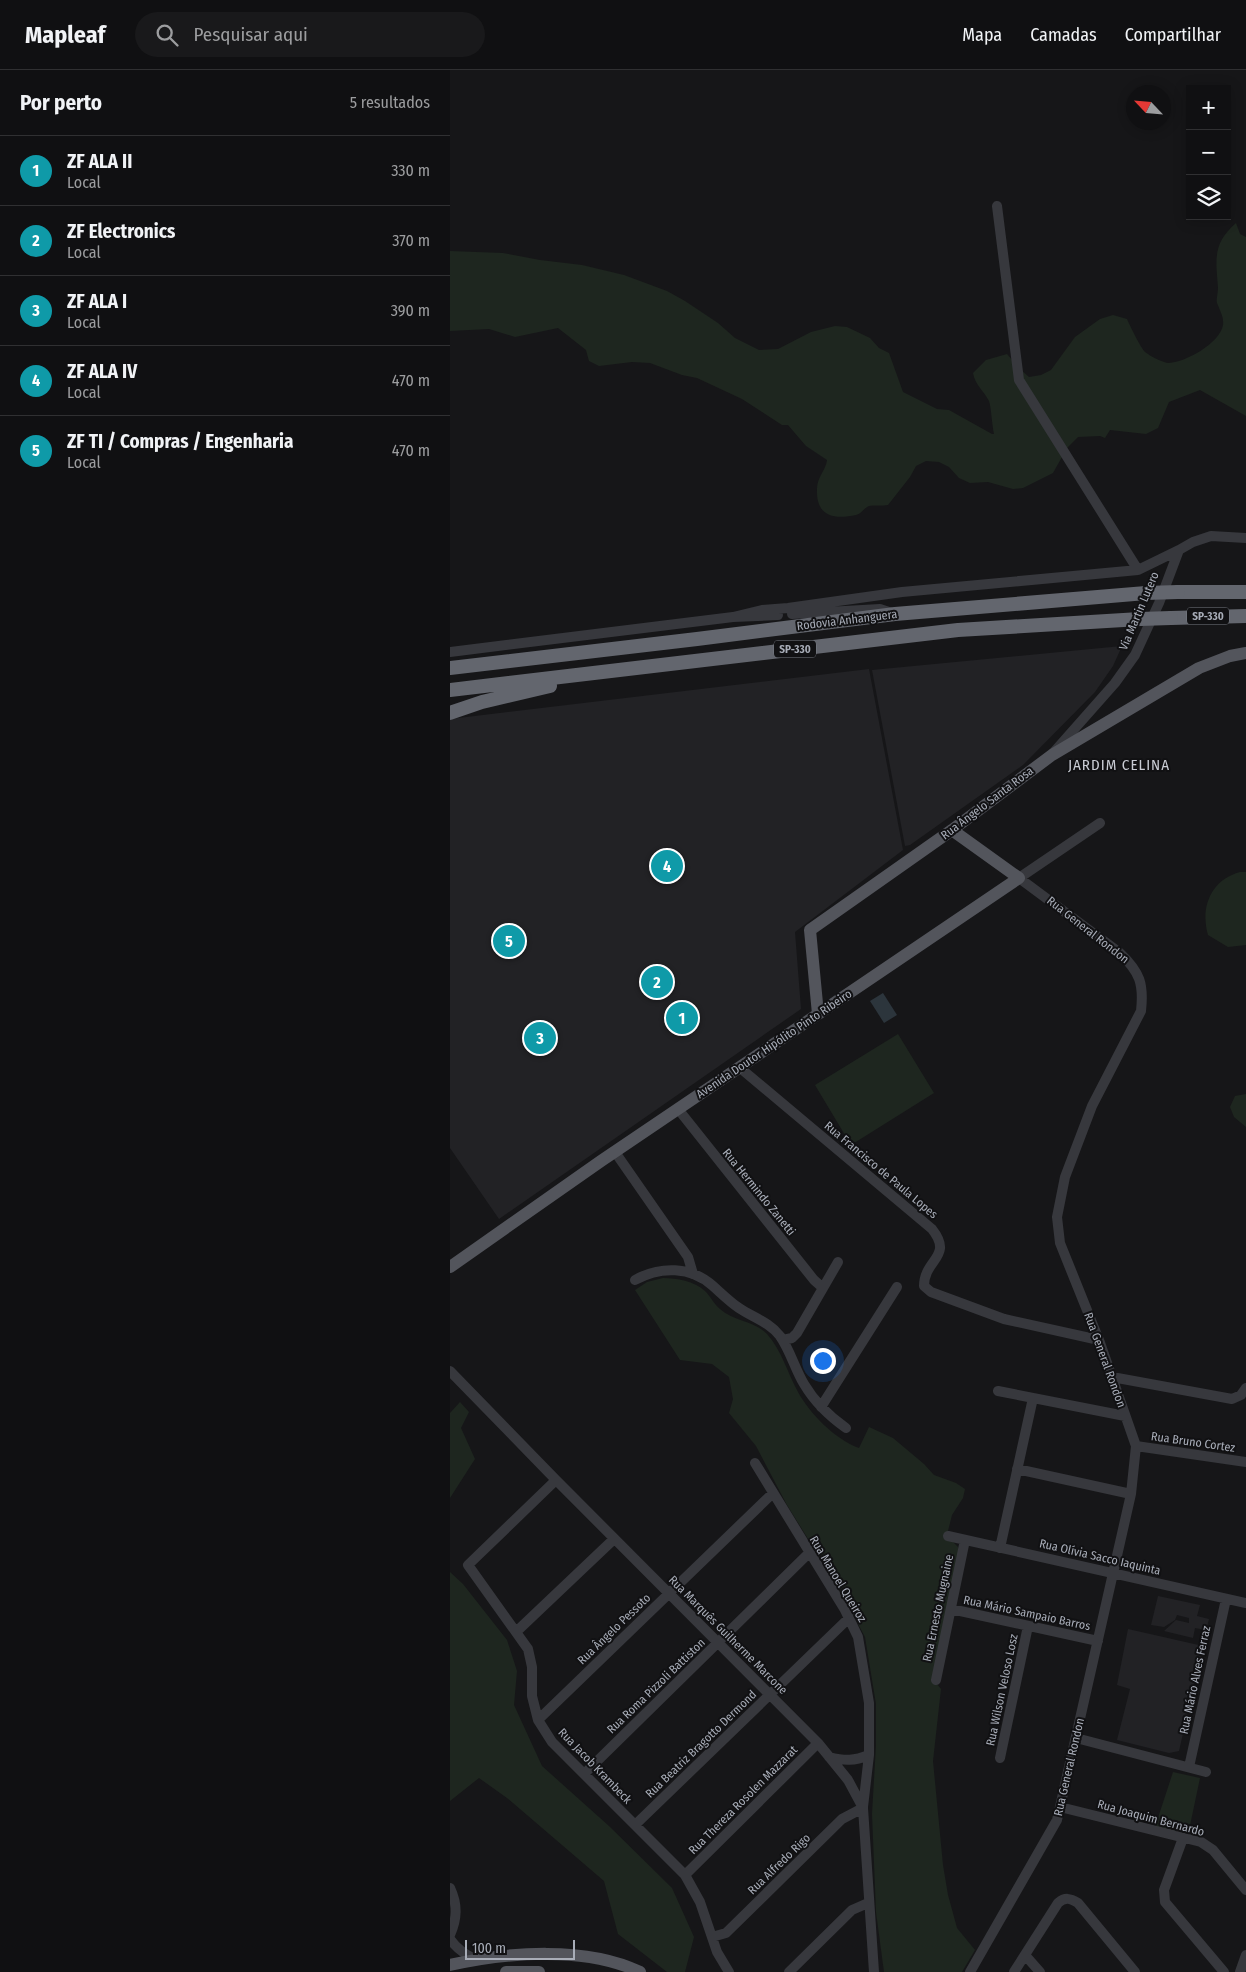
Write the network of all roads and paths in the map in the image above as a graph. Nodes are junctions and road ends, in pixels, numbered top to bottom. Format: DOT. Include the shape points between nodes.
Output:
graph roads {
  1 [pos="997,206"];
  2 [pos="1246,538"];
  3 [pos="1179,550"];
  4 [pos="1138,570"];
  5 [pos="1246,592"];
  6 [pos="895,614"];
  7 [pos="1219,616"];
  8 [pos="1246,616"];
  9 [pos="733,617"];
  10 [pos="1246,621"];
  11 [pos="450,652"];
  12 [pos="1246,653"];
  13 [pos="450,668"];
  14 [pos="616,670"];
  15 [pos="450,690"];
  16 [pos="450,713"];
  17 [pos="1052,755"];
  18 [pos="1100,823"];
  19 [pos="952,830"];
  20 [pos="1019,878"];
  21 [pos="818,1014"];
  22 [pos="739,1067"];
  23 [pos="678,1109"];
  24 [pos="615,1152"];
  25 [pos="838,1262"];
  26 [pos="450,1267"];
  27 [pos="693,1274"];
  28 [pos="635,1280"];
  29 [pos="897,1287"];
  30 [pos="823,1288"];
  31 [pos="783,1340"];
  32 [pos="1099,1340"];
  33 [pos="450,1371"];
  34 [pos="1112,1377"];
  35 [pos="1246,1388"];
  36 [pos="998,1391"];
  37 [pos="1033,1398"];
  38 [pos="821,1406"];
  39 [pos="1125,1416"];
  40 [pos="846,1428"];
  41 [pos="1136,1446"];
  42 [pos="1246,1462"];
  43 [pos="755,1463"];
  44 [pos="1018,1468"];
  45 [pos="556,1480"];
  46 [pos="772,1494"];
  47 [pos="1131,1494"];
  48 [pos="948,1536"];
  49 [pos="614,1539"];
  50 [pos="965,1540"];
  51 [pos="1000,1548"];
  52 [pos="809,1553"];
  53 [pos="1113,1573"];
  54 [pos="669,1594"];
  55 [pos="1226,1599"];
  56 [pos="1246,1603"];
  57 [pos="951,1609"];
  58 [pos="849,1618"];
  59 [pos="1028,1626"];
  60 [pos="516,1632"];
  61 [pos="1098,1641"];
  62 [pos="718,1643"];
  63 [pos="936,1680"];
  64 [pos="770,1695"];
  65 [pos="538,1720"];
  66 [pos="1076,1738"];
  67 [pos="818,1743"];
  68 [pos="869,1755"];
  69 [pos="829,1757"];
  70 [pos="1000,1758"];
  71 [pos="1189,1767"];
  72 [pos="1206,1772"];
  73 [pos="584,1774"];
  74 [pos="1060,1807"];
  75 [pos="863,1808"];
  76 [pos="635,1825"];
  77 [pos="1183,1838"];
  78 [pos="685,1875"];
  79 [pos="450,1888"];
  80 [pos="1246,1890"];
  81 [pos="868,1903"];
  82 [pos="450,1937"];
  83 [pos="712,1937"];
  84 [pos="1025,1955"];
  85 [pos="1246,1955"];
  86 [pos="476,1959"];
  87 [pos="450,1964"];
  88 [pos="506,1972"];
  89 [pos="538,1972"];
  90 [pos="640,1972"];
  91 [pos="729,1972"];
  92 [pos="789,1972"];
  93 [pos="874,1972"];
  94 [pos="970,1972"];
  95 [pos="1014,1972"];
  96 [pos="1040,1972"];
  97 [pos="1136,1972"];
  98 [pos="1224,1972"];
  99 [pos="1240,1972"];
  1 -- 4 [label="street" via="1018,380"];
  2 -- 3 [label="street" via="1211,536"];
  3 -- 4 [label="street"];
  3 -- 17 [label="street, Via Martin Lutero" via="1135,655"];
  4 -- 9 [label="street" via="902,592 762,610"];
  5 -- 6 [label="highway, Rodovia Anhanguera / SP-330, bridge" via="1146,593"];
  6 -- 9 [label="street" via="880,609"];
  6 -- 13 [label="highway, Rodovia Anhanguera / SP-330"];
  7 -- 8 [label="highway, Rodovia Anhanguera / SP-330"];
  7 -- 10 [label="highway"];
  7 -- 14 [label="highway, Rodovia Anhanguera / SP-330, bridge" via="958,630"];
  9 -- 11 [label="street"];
  12 -- 17 [label="main road, Rua Ângelo Santa Rosa" via="1200,668"];
  14 -- 15 [label="highway, Rodovia Anhanguera / SP-330"];
  14 -- 16 [label="highway" via="482,702"];
  17 -- 19 [label="main road, Rua Ângelo Santa Rosa"];
  18 -- 20 [label="street, Avenida Doutor Hipólito Pinto Ribeiro"];
  19 -- 20 [label="main road, Rua General Rondon"];
  19 -- 21 [label="main road, Rua Ângelo Santa Rosa" via="810,930"];
  20 -- 21 [label="main road, Avenida Doutor Hipólito Pinto Ribeiro"];
  20 -- 32 [label="street, Rua General Rondon" via="1120,954 1141,980 1141,1011 1092,1106 1065,1177 1057,1217 1060,1243"];
  21 -- 22 [label="main road, Avenida Doutor Hipólito Pinto Ribeiro"];
  22 -- 23 [label="main road, Avenida Doutor Hipólito Pinto Ribeiro"];
  22 -- 32 [label="street, Rua Francisco de Paula Lopes" via="932,1229 940,1239 940,1251 924,1277 924,1286 931,1292 1004,1319"];
  23 -- 24 [label="main road, Avenida Doutor Hipólito Pinto Ribeiro"];
  23 -- 30 [label="street, Rua Hermindo Zanetti"];
  24 -- 26 [label="main road, Avenida Doutor Hipólito Pinto Ribeiro"];
  24 -- 27 [label="street" via="688,1257"];
  25 -- 30 [label="street"];
  27 -- 28 [label="street" via="663,1270"];
  27 -- 31 [label="street" via="707,1281 738,1308 766,1322"];
  29 -- 38 [label="street"];
  30 -- 31 [label="street" via="797,1333"];
  31 -- 38 [label="street" via="804,1384"];
  32 -- 34 [label="street, Rua General Rondon"];
  33 -- 45 [label="street, Rua Marquês Guilherme Marcone"];
  34 -- 35 [label="street" via="1232,1399"];
  34 -- 39 [label="street, Rua General Rondon"];
  36 -- 37 [label="street"];
  37 -- 39 [label="street"];
  37 -- 44 [label="street"];
  38 -- 40 [label="street"];
  39 -- 41 [label="street, Rua General Rondon"];
  41 -- 42 [label="street, Rua Bruno Cortez"];
  41 -- 47 [label="street, Rua General Rondon"];
  43 -- 46 [label="street, Rua Manoel Queiroz"];
  44 -- 47 [label="street"];
  44 -- 51 [label="street"];
  45 -- 49 [label="street, Rua Marquês Guilherme Marcone"];
  45 -- 60 [label="street, Rua Jacob Krambeck" via="468,1565"];
  46 -- 52 [label="street, Rua Manoel Queiroz"];
  46 -- 54 [label="street, Rua Ângelo Pessoto"];
  47 -- 53 [label="street, Rua General Rondon"];
  48 -- 50 [label="street, Rua Olívia Sacco Iaquinta"];
  49 -- 54 [label="street, Rua Marquês Guilherme Marcone"];
  49 -- 60 [label="street"];
  50 -- 51 [label="street, Rua Olívia Sacco Iaquinta"];
  50 -- 57 [label="street, Rua Ernesto Mugnaine"];
  51 -- 53 [label="street, Rua Olívia Sacco Iaquinta"];
  52 -- 58 [label="street, Rua Manoel Queiroz"];
  52 -- 62 [label="street, Rua Roma Pizzoli Battiston"];
  53 -- 55 [label="street, Rua Olívia Sacco Iaquinta"];
  53 -- 61 [label="street, Rua General Rondon"];
  54 -- 62 [label="street, Rua Marquês Guilherme Marcone"];
  54 -- 65 [label="street, Rua Ângelo Pessoto"];
  55 -- 56 [label="street, Rua Olívia Sacco Iaquinta"];
  55 -- 71 [label="street, Rua Mário Alves Ferraz"];
  57 -- 59 [label="street, Rua Mário Sampaio Barros"];
  57 -- 63 [label="street, Rua Ernesto Mugnaine"];
  58 -- 64 [label="street, Rua Beatriz Bragotto Dermond"];
  58 -- 68 [label="street, Rua Manoel Queiroz" via="858,1637 869,1703"];
  59 -- 61 [label="street, Rua Mário Sampaio Barros"];
  59 -- 70 [label="street, Rua Wilson Veloso Losz"];
  60 -- 65 [label="street, Rua Jacob Krambeck" via="528,1649 532,1696"];
  61 -- 66 [label="street, Rua General Rondon"];
  62 -- 64 [label="street, Rua Marquês Guilherme Marcone"];
  62 -- 73 [label="street, Rua Roma Pizzoli Battiston"];
  64 -- 67 [label="street, Rua Marquês Guilherme Marcone"];
  64 -- 76 [label="street, Rua Beatriz Bragotto Dermond"];
  65 -- 73 [label="street, Rua Jacob Krambeck" via="552,1742"];
  66 -- 71 [label="street"];
  66 -- 74 [label="street, Rua General Rondon"];
  67 -- 69 [label="street, Rua Marquês Guilherme Marcone"];
  67 -- 78 [label="street, Rua Thereza Rosolen Mazzarat"];
  68 -- 69 [label="street" via="856,1761"];
  68 -- 75 [label="street, Rua Manoel Queiroz"];
  69 -- 75 [label="street, Rua Marquês Guilherme Marcone" via="848,1780"];
  71 -- 72 [label="street"];
  73 -- 76 [label="street, Rua Jacob Krambeck"];
  74 -- 77 [label="street, Rua Joaquim Bernardo"];
  74 -- 94 [label="street, Rua General Rondon" via="1057,1820"];
  75 -- 81 [label="street, Rua Marquês Guilherme Marcone"];
  75 -- 83 [label="street, Rua Alfredo Rigo" via="842,1820 726,1933"];
  76 -- 78 [label="street, Rua Jacob Krambeck"];
  77 -- 80 [label="street, Rua Joaquim Bernardo" via="1201,1842 1213,1850"];
  77 -- 98 [label="street" via="1164,1890 1164,1902"];
  78 -- 83 [label="street, Rua Jacob Krambeck" via="700,1902"];
  79 -- 82 [label="street" via="455,1900 456,1921"];
  81 -- 92 [label="street" via="852,1910"];
  81 -- 93 [label="street, Rua Marquês Guilherme Marcone"];
  82 -- 86 [label="street" via="463,1953"];
  83 -- 91 [label="street, Rua Jacob Krambeck"];
  84 -- 95 [label="street"];
  84 -- 96 [label="street"];
  84 -- 97 [label="street" via="1058,1903 1071,1898"];
  85 -- 99 [label="street"];
  86 -- 87 [label="main road"];
  86 -- 90 [label="main road" via="517,1955 593,1956"];
  88 -- 89 [label="main road"];
}
